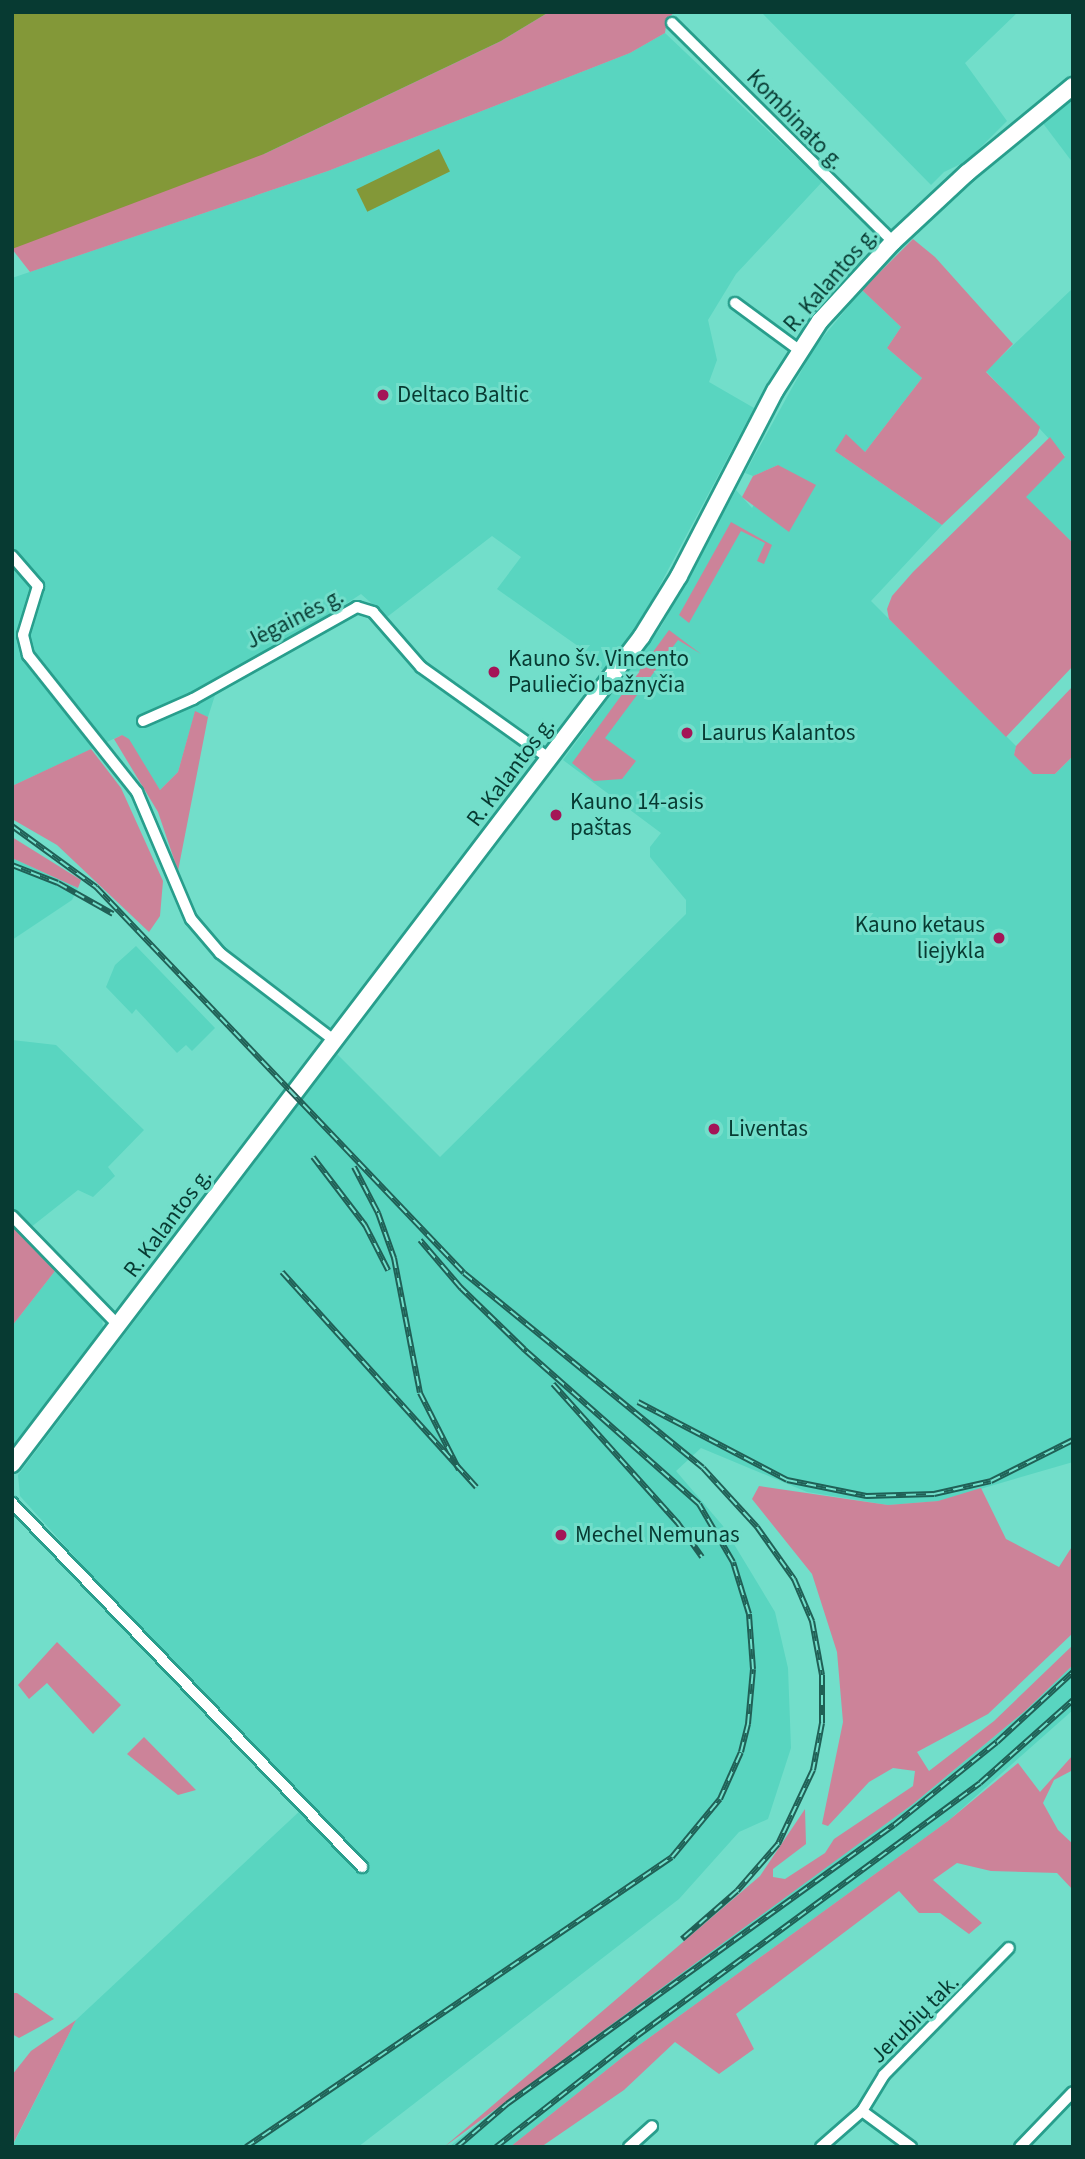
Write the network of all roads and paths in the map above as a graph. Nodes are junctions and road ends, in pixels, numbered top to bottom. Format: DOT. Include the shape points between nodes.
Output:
graph roads {
  1 [pos="672,23"];
  2 [pos="1073,86"];
  3 [pos="893,242"];
  4 [pos="735,303"];
  5 [pos="799,350"];
  6 [pos="12,556"];
  7 [pos="143,721"];
  8 [pos="550,759"];
  9 [pos="335,1041"];
  10 [pos="12,1216"];
  11 [pos="118,1325"];
  12 [pos="12,1465"];
  13 [pos="12,1503"];
  14 [pos="362,1867"];
  15 [pos="1009,1948"];
  16 [pos="1073,2092"];
  17 [pos="862,2111"];
  18 [pos="652,2126"];
  19 [pos="629,2147"];
  20 [pos="821,2147"];
  21 [pos="911,2147"];
  22 [pos="1020,2147"];
  1 -- 3 [label="street, Kombinato g."];
  2 -- 3 [label="main road, R. Kalantos g." via="1002,142"];
  3 -- 5 [label="main road, R. Kalantos g." via="841,296"];
  4 -- 5 [label="street"];
  5 -- 8 [label="main road, R. Kalantos g." via="661,608"];
  6 -- 9 [label="street" via="38,586 23,635 27,655 137,792 176,890 205,938"];
  7 -- 8 [label="street, Jėgainės g." via="193,699 357,607 373,612 421,667"];
  8 -- 9 [label="main road, R. Kalantos g."];
  9 -- 11 [label="main road, R. Kalantos g."];
  10 -- 11 [label="street"];
  11 -- 12 [label="main road, R. Kalantos g."];
  13 -- 14 [label="street"];
  15 -- 17 [label="street, Jerubių tak." via="884,2075"];
  16 -- 22 [label="street"];
  17 -- 20 [label="street, Jerubių tak."];
  17 -- 21 [label="street"];
  18 -- 19 [label="street"];
}
